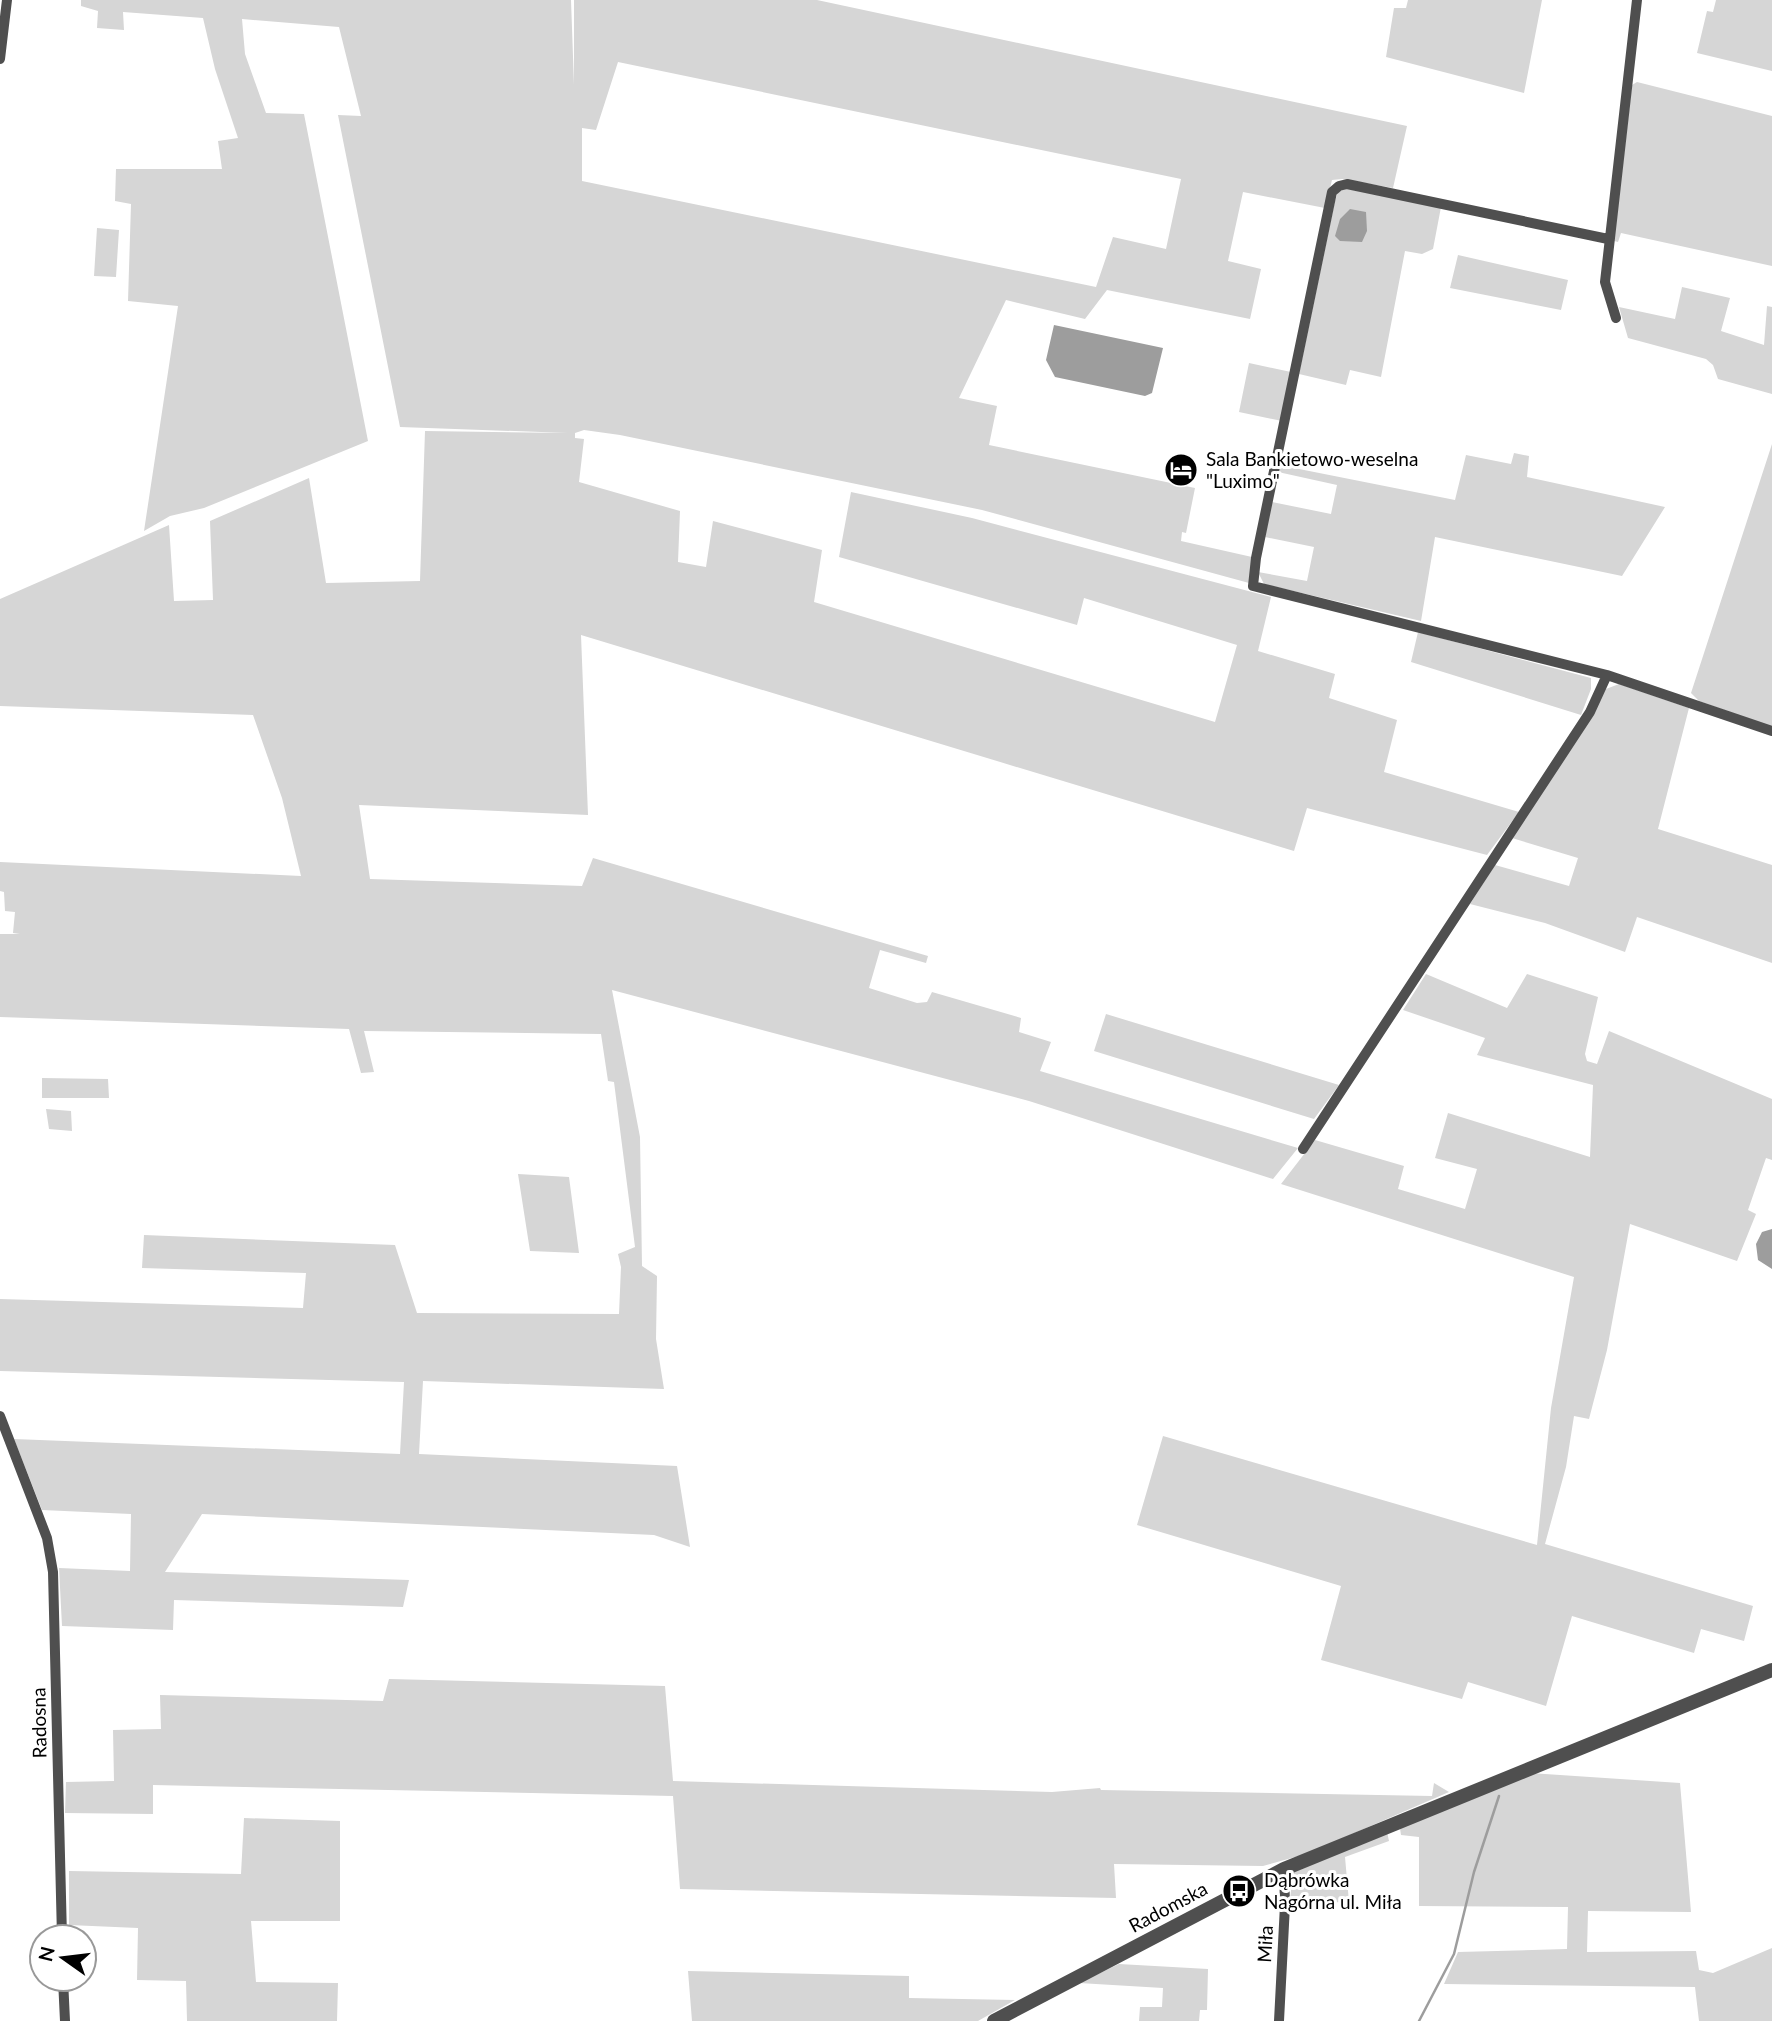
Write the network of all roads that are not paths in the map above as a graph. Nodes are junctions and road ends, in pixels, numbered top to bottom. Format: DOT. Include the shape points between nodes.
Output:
graph roads {
  1 [pos="7,0"];
  2 [pos="1637,0"];
  3 [pos="0,59"];
  4 [pos="1608,239"];
  5 [pos="1616,318"];
  6 [pos="1607,675"];
  7 [pos="1772,731"];
  8 [pos="1303,1149"];
  9 [pos="0,1416"];
  10 [pos="1772,1670"];
  11 [pos="1284,1869"];
  12 [pos="62,1923"];
  13 [pos="64,1993"];
  14 [pos="65,2021"];
  15 [pos="994,2021"];
  16 [pos="1279,2021"];
  1 -- 3 [label="street"];
  2 -- 4 [label="street"];
  4 -- 5 [label="street" via="1605,282"];
  4 -- 6 [label="street" via="1347,184 1332,192 1253,586"];
  6 -- 7 [label="street"];
  6 -- 8 [label="street" via="1590,712"];
  9 -- 12 [label="street, Radosna" via="49,1548 54,1586"];
  10 -- 11 [label="street, Radomska"];
  11 -- 15 [label="street, Radomska"];
  11 -- 16 [label="street, Miła"];
  13 -- 14 [label="street"];
}
